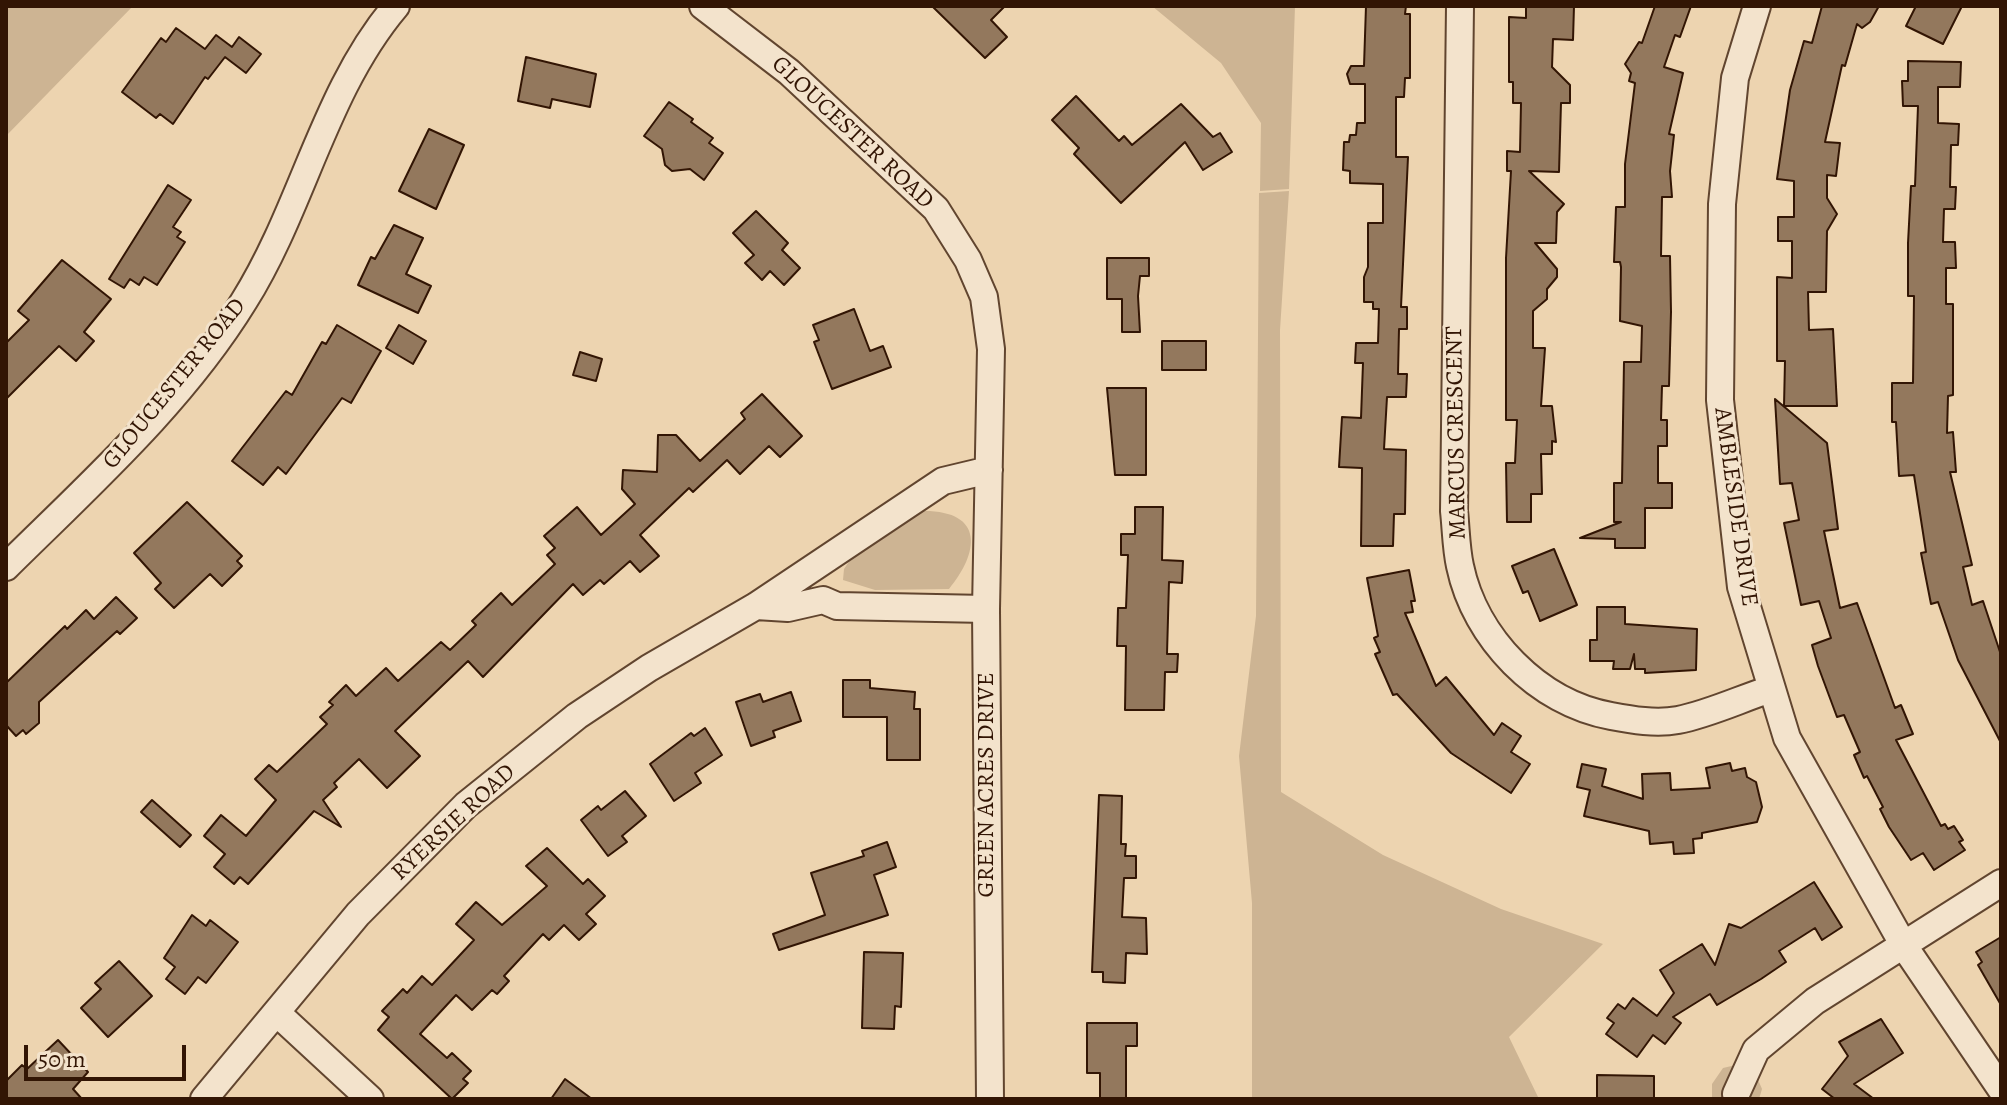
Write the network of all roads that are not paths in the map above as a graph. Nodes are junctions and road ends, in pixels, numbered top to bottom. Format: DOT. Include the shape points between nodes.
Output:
graph roads {
  1 [pos="396,6"];
  2 [pos="703,6"];
  3 [pos="1460,6"];
  4 [pos="1757,6"];
  5 [pos="989,470"];
  6 [pos="6,567"];
  7 [pos="756,606"];
  8 [pos="986,609"];
  9 [pos="1771,689"];
  10 [pos="2001,883"];
  11 [pos="1904,946"];
  12 [pos="278,1014"];
  13 [pos="2001,1089"];
  14 [pos="1736,1094"];
  15 [pos="204,1099"];
  16 [pos="370,1099"];
  17 [pos="990,1099"];
  1 -- 6 [label="street, GLOUCESTER ROAD" via="354,64 293,209 244,302 134,442"];
  2 -- 5 [label="street, GLOUCESTER ROAD" via="789,72 936,209 960,247 984,297"];
  3 -- 9 [label="street, MARCUS CRESCENT" via="1454,511 1460,567 1478,613 1524,674 1558,697 1597,713 1639,721 1677,720"];
  4 -- 9 [label="street, AMBLESIDE DRIVE" via="1735,78 1722,204 1720,400 1741,587"];
  5 -- 7 [label="street, RYERSIE ROAD" via="943,481"];
  5 -- 8 [label="street, GREEN ACRES DRIVE"];
  7 -- 8 [label="street" via="788,608 823,600 837,606"];
  7 -- 12 [label="street, RYERSIE ROAD" via="577,716 466,805 358,914"];
  8 -- 17 [label="street, GREEN ACRES DRIVE"];
  9 -- 11 [label="street, AMBLESIDE DRIVE" via="1787,738"];
  10 -- 11 [label="street"];
  11 -- 13 [label="street, AMBLESIDE DRIVE"];
  11 -- 14 [label="street" via="1815,1001 1756,1050"];
  12 -- 15 [label="street, RYERSIE ROAD"];
  12 -- 16 [label="street"];
}
